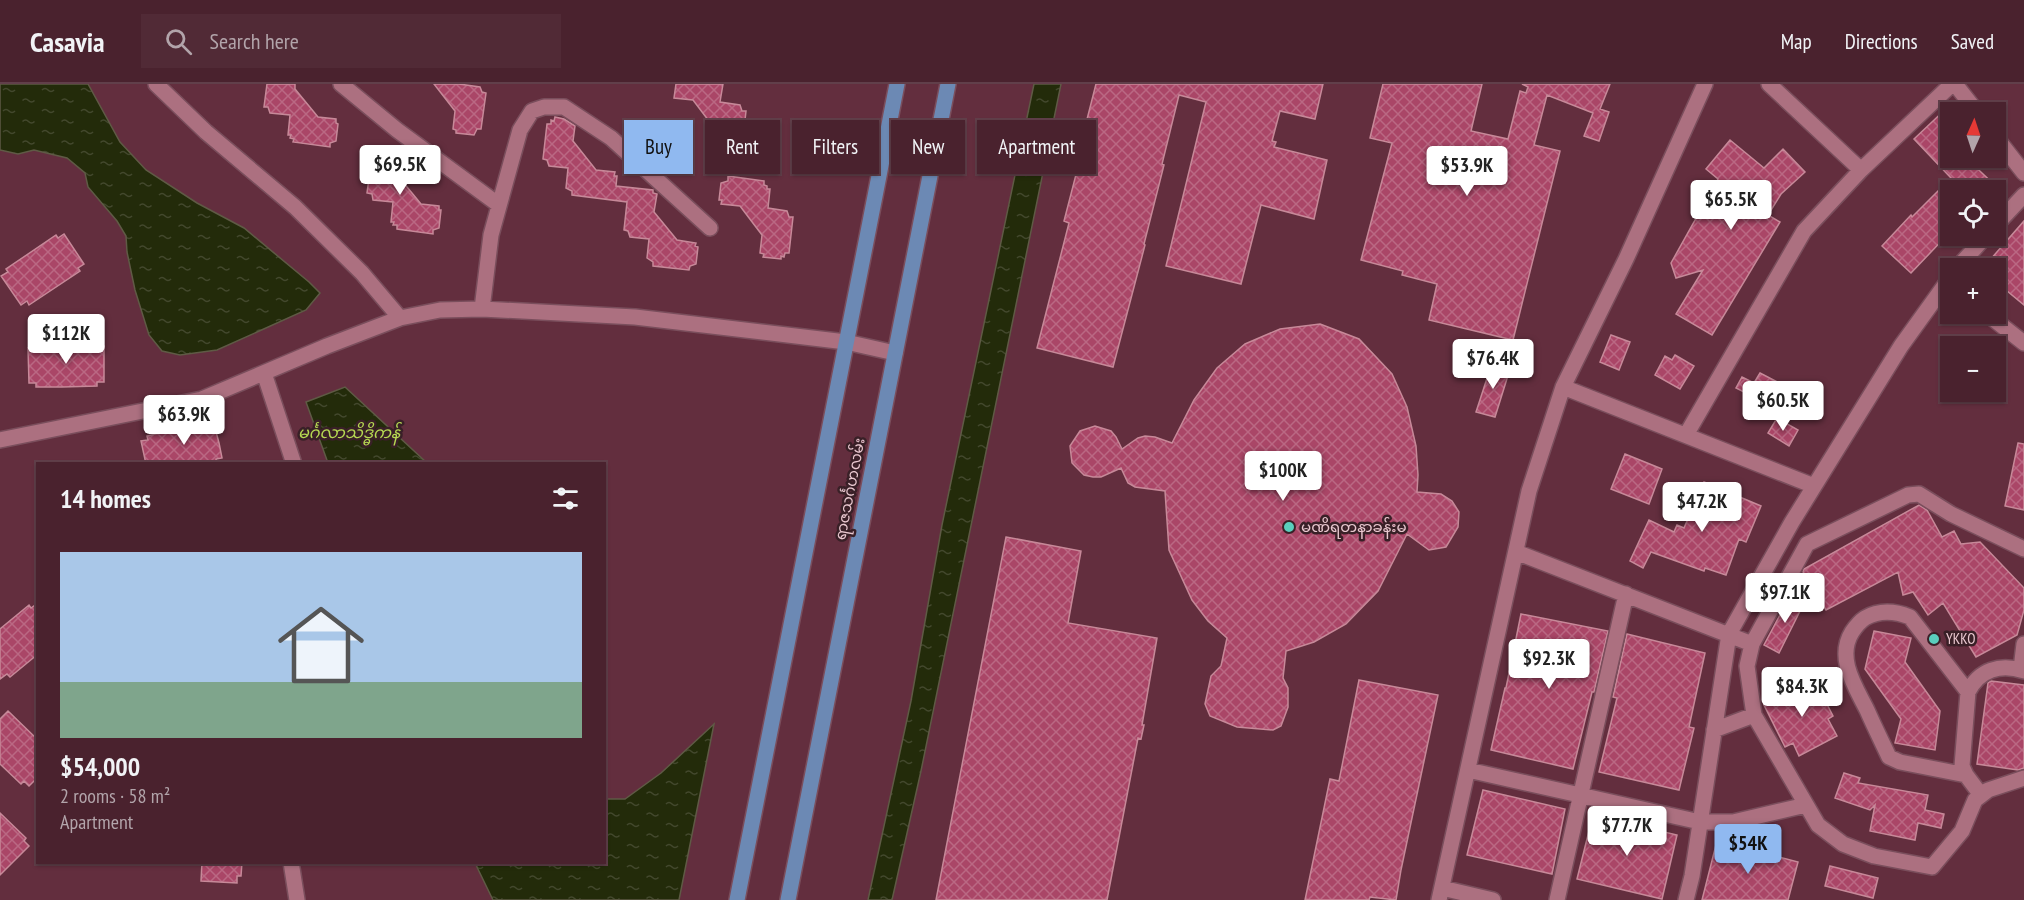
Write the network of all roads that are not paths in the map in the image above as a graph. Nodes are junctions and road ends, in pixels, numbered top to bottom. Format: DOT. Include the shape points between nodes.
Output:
graph roads {
  1 [pos="156,84"];
  2 [pos="341,84"];
  3 [pos="897,84"];
  4 [pos="948,84"];
  5 [pos="1705,84"];
  6 [pos="1769,84"];
  7 [pos="1954,84"];
  8 [pos="1969,102"];
  9 [pos="2006,150"];
  10 [pos="1861,170"];
  11 [pos="2024,173"];
  12 [pos="2024,195"];
  13 [pos="499,204"];
  14 [pos="2006,214"];
  15 [pos="710,228"];
  16 [pos="1977,246"];
  17 [pos="1966,258"];
  18 [pos="1940,293"];
  19 [pos="482,309"];
  20 [pos="400,318"];
  21 [pos="2000,324"];
  22 [pos="846,342"];
  23 [pos="2024,343"];
  24 [pos="895,353"];
  25 [pos="264,373"];
  26 [pos="1563,387"];
  27 [pos="1686,435"];
  28 [pos="0,440"];
  29 [pos="293,462"];
  30 [pos="1814,486"];
  31 [pos="1784,536"];
  32 [pos="1806,544"];
  33 [pos="2024,549"];
  34 [pos="1516,552"];
  35 [pos="1626,594"];
  36 [pos="1729,634"];
  37 [pos="1752,644"];
  38 [pos="2024,644"];
  39 [pos="2022,670"];
  40 [pos="1968,692"];
  41 [pos="1754,715"];
  42 [pos="1714,729"];
  43 [pos="1468,770"];
  44 [pos="1966,775"];
  45 [pos="2024,778"];
  46 [pos="1580,794"];
  47 [pos="1981,795"];
  48 [pos="1806,805"];
  49 [pos="1700,822"];
  50 [pos="291,864"];
  51 [pos="1440,894"];
  52 [pos="297,900"];
  53 [pos="737,900"];
  54 [pos="788,900"];
  55 [pos="1492,900"];
  56 [pos="1557,900"];
  57 [pos="1686,900"];
  1 -- 20 [label="street" via="295,207 362,273"];
  2 -- 13 [label="street"];
  3 -- 22 [label="main road"];
  4 -- 24 [label="main road, ရာဇသင်္ဂဟလမ်း"];
  5 -- 26 [label="street"];
  6 -- 10 [label="street"];
  7 -- 8 [label="street"];
  7 -- 10 [label="street"];
  9 -- 11 [label="street"];
  10 -- 27 [label="street" via="1804,231"];
  12 -- 14 [label="street"];
  13 -- 15 [label="street" via="520,130 531,111 564,107 611,138"];
  13 -- 19 [label="street" via="490,235"];
  16 -- 17 [label="street"];
  18 -- 30 [label="street" via="1901,346"];
  19 -- 20 [label="street" via="440,310"];
  19 -- 22 [label="street" via="634,317"];
  20 -- 25 [label="street"];
  21 -- 23 [label="street"];
  22 -- 24 [label="street"];
  22 -- 53 [label="main road"];
  24 -- 54 [label="main road, ရာဇသင်္ဂဟလမ်း"];
  25 -- 28 [label="street" via="202,399"];
  25 -- 29 [label="street"];
  26 -- 27 [label="street"];
  26 -- 34 [label="street" via="1529,491"];
  27 -- 30 [label="street"];
  30 -- 31 [label="street"];
  31 -- 32 [label="street"];
  31 -- 36 [label="street"];
  32 -- 33 [label="street" via="1908,495 1919,494"];
  32 -- 37 [label="street"];
  34 -- 35 [label="street"];
  34 -- 43 [label="street"];
  35 -- 36 [label="street"];
  35 -- 46 [label="street"];
  36 -- 37 [label="street"];
  36 -- 42 [label="street"];
  37 -- 41 [label="street" via="1747,666"];
  38 -- 39 [label="street"];
  39 -- 40 [label="street" via="2003,667 1986,671 1973,681"];
  40 -- 44 [label="street" via="1962,766"];
  40 -- 44 [label="street" via="1910,616 1891,612 1870,615 1859,622 1848,639 1848,671 1889,757"];
  41 -- 42 [label="street"];
  41 -- 48 [label="street"];
  42 -- 49 [label="street"];
  43 -- 46 [label="street"];
  43 -- 51 [label="street"];
  44 -- 47 [label="street"];
  45 -- 47 [label="street" via="1988,789"];
  46 -- 49 [label="street"];
  46 -- 56 [label="street"];
  47 -- 48 [label="street" via="1962,831 1932,867 1874,856 1843,844 1818,825"];
  48 -- 49 [label="street" via="1733,822"];
  49 -- 57 [label="street"];
  50 -- 52 [label="street"];
  51 -- 55 [label="street"];
}
